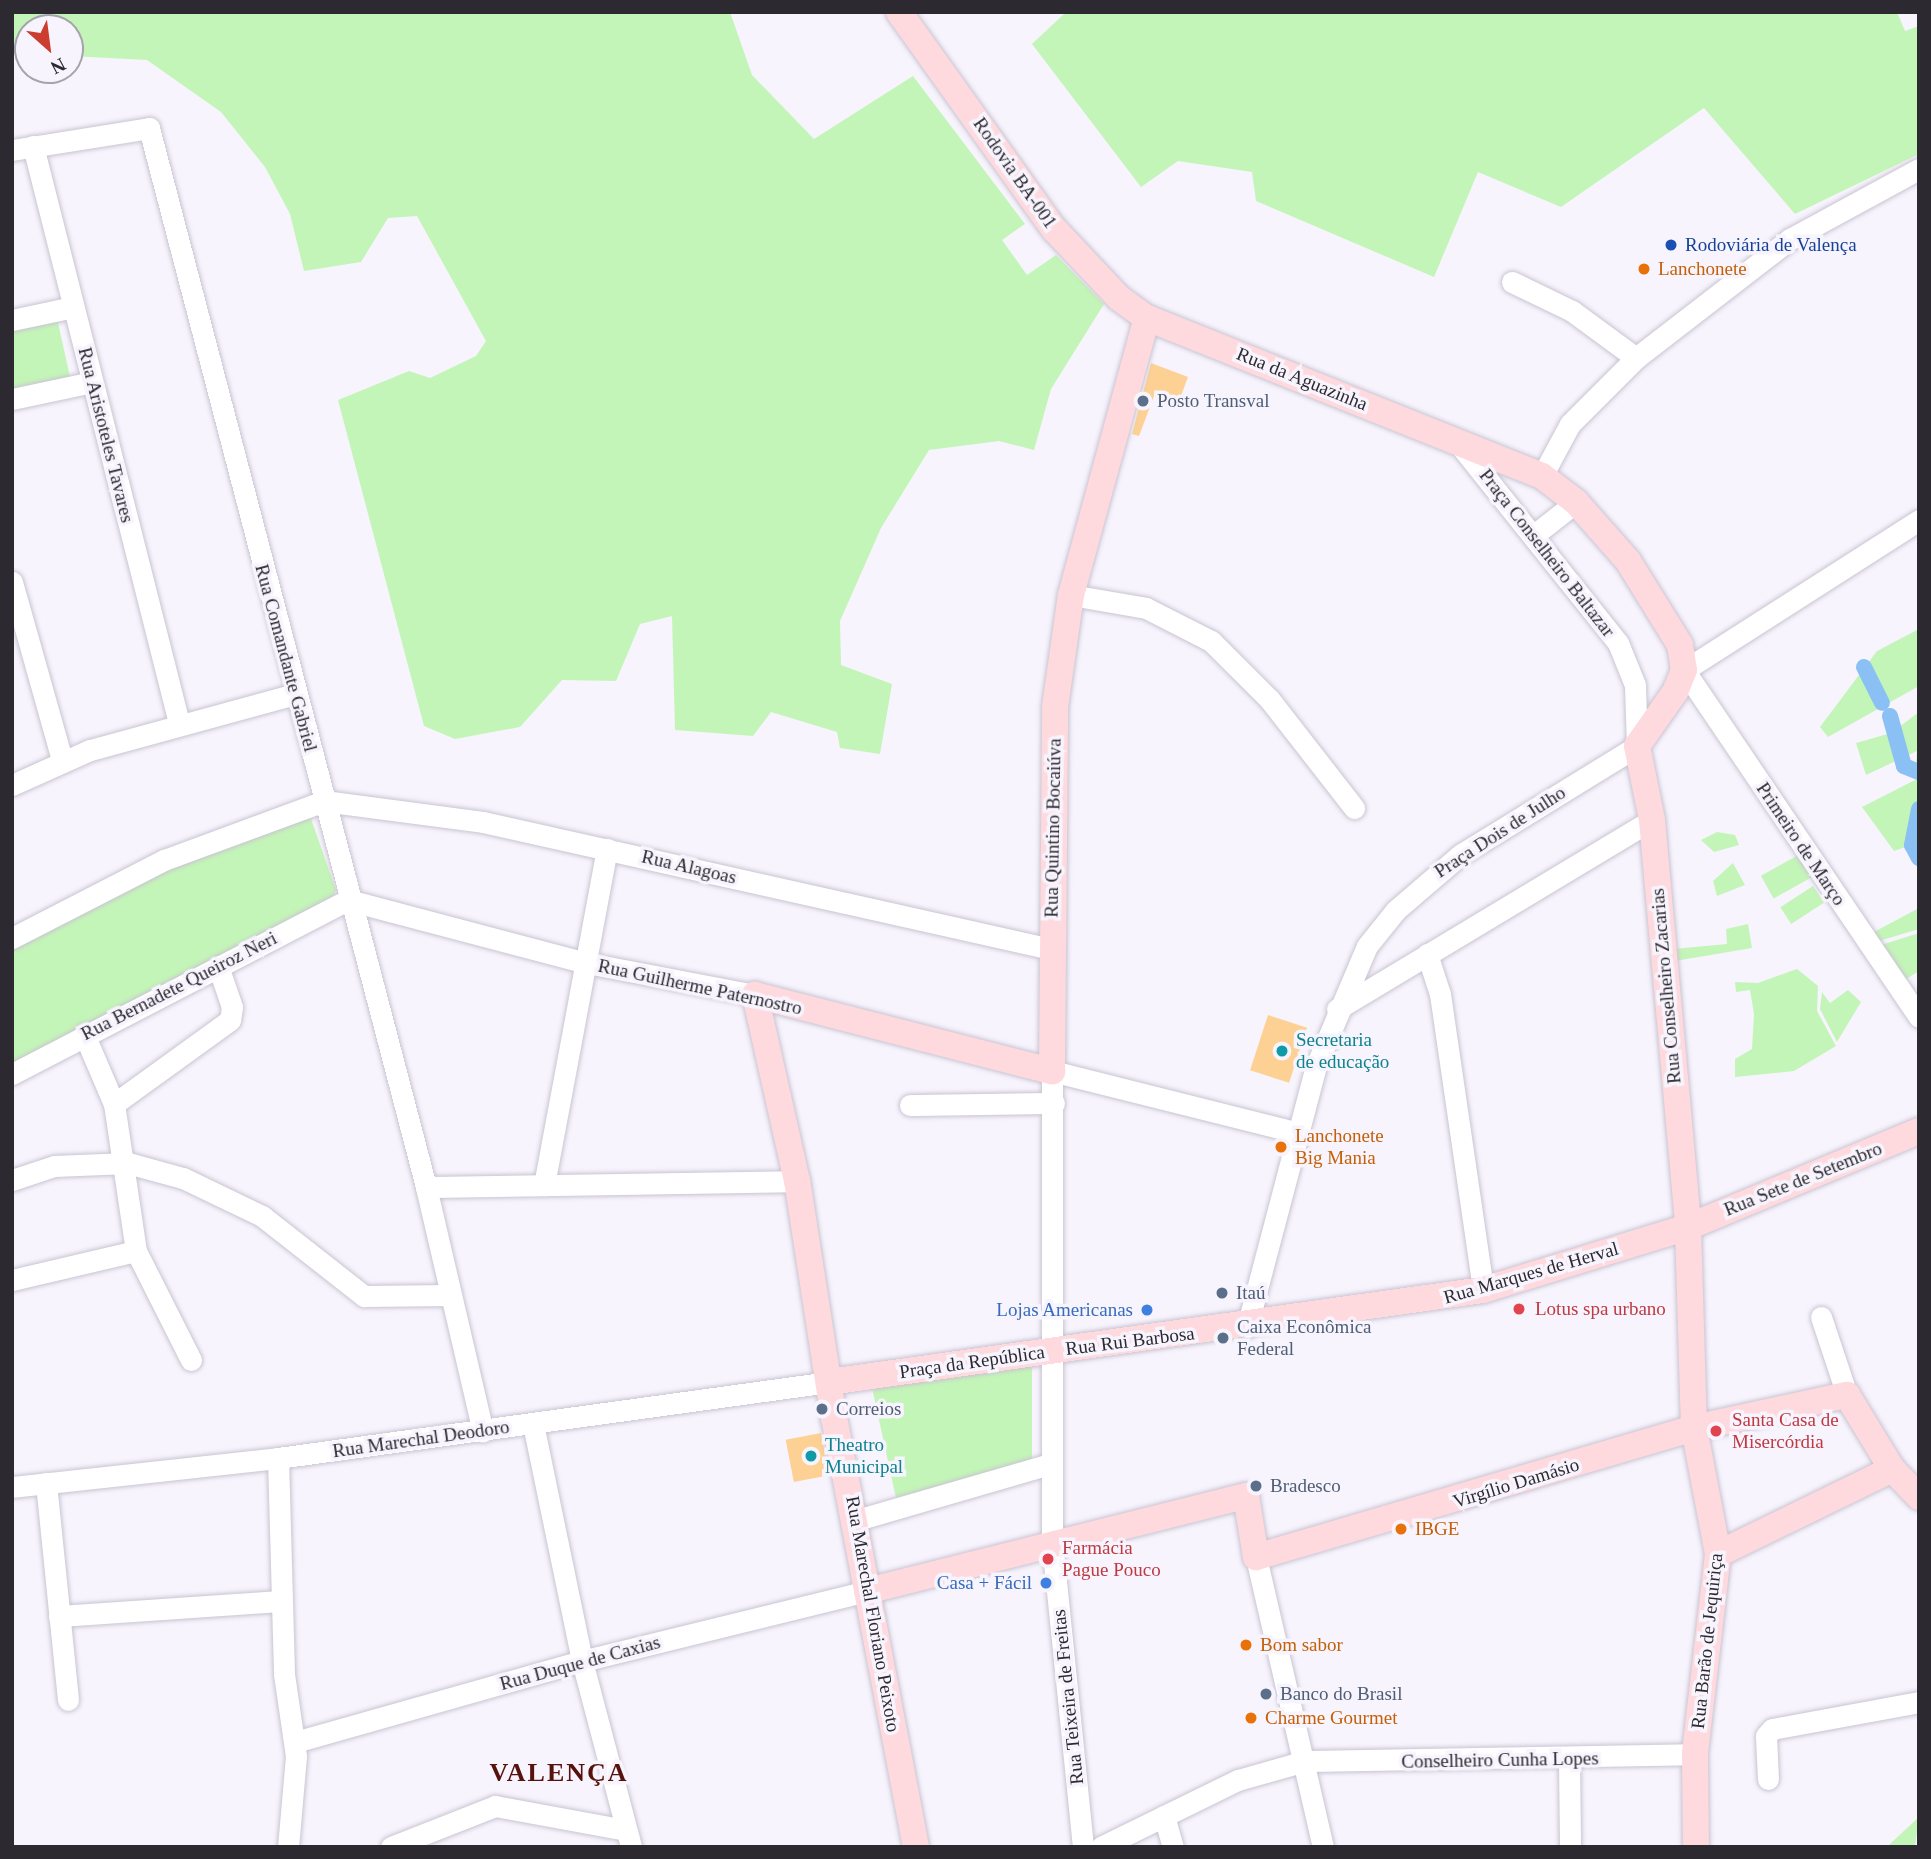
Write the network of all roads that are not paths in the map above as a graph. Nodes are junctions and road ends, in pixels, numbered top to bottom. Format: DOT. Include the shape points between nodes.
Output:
graph roads {
  1 [pos="899,12"];
  2 [pos="23,148"];
  3 [pos="1919,169"];
  4 [pos="1512,282"];
  5 [pos="73,307"];
  6 [pos="1147,318"];
  7 [pos="12,320"];
  8 [pos="1636,358"];
  9 [pos="92,382"];
  10 [pos="12,399"];
  11 [pos="1457,440"];
  12 [pos="1542,476"];
  13 [pos="1576,502"];
  14 [pos="1919,520"];
  15 [pos="1534,535"];
  16 [pos="12,582"];
  17 [pos="1070,594"];
  18 [pos="1684,670"];
  19 [pos="295,694"];
  20 [pos="179,723"];
  21 [pos="1637,746"];
  22 [pos="62,760"];
  23 [pos="12,785"];
  24 [pos="324,801"];
  25 [pos="1354,808"];
  26 [pos="1652,820"];
  27 [pos="607,849"];
  28 [pos="348,900"];
  29 [pos="12,938"];
  30 [pos="1051,949"];
  31 [pos="1427,954"];
  32 [pos="587,963"];
  33 [pos="218,966"];
  34 [pos="755,995"];
  35 [pos="1336,1009"];
  36 [pos="1919,1017"];
  37 [pos="84,1034"];
  38 [pos="1052,1071"];
  39 [pos="12,1074"];
  40 [pos="1054,1103"];
  41 [pos="114,1104"];
  42 [pos="910,1105"];
  43 [pos="1919,1131"];
  44 [pos="1298,1133"];
  45 [pos="128,1163"];
  46 [pos="12,1181"];
  47 [pos="797,1181"];
  48 [pos="544,1185"];
  49 [pos="426,1188"];
  50 [pos="1688,1227"];
  51 [pos="136,1251"];
  52 [pos="12,1280"];
  53 [pos="1483,1290"];
  54 [pos="452,1295"];
  55 [pos="1821,1317"];
  56 [pos="1247,1327"];
  57 [pos="1054,1349"];
  58 [pos="191,1360"];
  59 [pos="829,1382"];
  60 [pos="1847,1395"];
  61 [pos="533,1424"];
  62 [pos="1693,1428"];
  63 [pos="483,1431"];
  64 [pos="278,1458"];
  65 [pos="1050,1464"];
  66 [pos="1892,1469"];
  67 [pos="46,1483"];
  68 [pos="12,1487"];
  69 [pos="1919,1497"];
  70 [pos="857,1520"];
  71 [pos="1052,1540"];
  72 [pos="1718,1554"];
  73 [pos="1256,1558"];
  74 [pos="867,1591"];
  75 [pos="280,1601"];
  76 [pos="60,1616"];
  77 [pos="582,1661"];
  78 [pos="68,1700"];
  79 [pos="1919,1702"];
  80 [pos="295,1742"];
  81 [pos="1695,1754"];
  82 [pos="1569,1760"];
  83 [pos="1305,1762"];
  84 [pos="1768,1779"];
  85 [pos="1164,1816"];
  86 [pos="628,1839"];
  87 [pos="288,1847"];
  88 [pos="391,1847"];
  89 [pos="916,1847"];
  90 [pos="1083,1847"];
  91 [pos="1101,1847"];
  92 [pos="1172,1847"];
  93 [pos="1323,1847"];
  94 [pos="1570,1847"];
  95 [pos="1696,1847"];
  1 -- 6 [label="main road, Rodovia BA-001" via="1080,262"];
  2 -- 5 [label="street, Rua Aristoteles Tavares"];
  2 -- 19 [label="street, Rua Comandante Gabriel" via="149,128"];
  3 -- 8 [label="street" via="1790,239"];
  4 -- 8 [label="street" via="1572,311"];
  5 -- 7 [label="street"];
  5 -- 9 [label="street, Rua Aristoteles Tavares"];
  6 -- 11 [label="main road, Rua da Aguazinha"];
  6 -- 17 [label="main road, Rua Quintino Bocaiúva"];
  8 -- 12 [label="street" via="1570,424"];
  9 -- 10 [label="street"];
  9 -- 20 [label="street, Rua Aristoteles Tavares"];
  11 -- 12 [label="main road, Praça Conselheiro Baltazar"];
  11 -- 15 [label="street, Praça Conselheiro Baltazar"];
  12 -- 13 [label="main road, Praça Conselheiro Baltazar"];
  13 -- 15 [label="street"];
  13 -- 18 [label="main road, Praça Conselheiro Baltazar" via="1650,591 1680,645"];
  14 -- 18 [label="street"];
  15 -- 21 [label="street, Praça Conselheiro Baltazar" via="1628,662"];
  16 -- 22 [label="street"];
  17 -- 25 [label="street" via="1146,608 1211,641 1270,700"];
  17 -- 30 [label="main road, Rua Quintino Bocaiúva" via="1055,706"];
  18 -- 21 [label="main road"];
  18 -- 36 [label="street, Primeiro de Março"];
  19 -- 20 [label="street"];
  19 -- 24 [label="street, Rua Comandante Gabriel"];
  20 -- 22 [label="street"];
  21 -- 26 [label="main road, Rua Conselheiro Zacarias"];
  21 -- 35 [label="street, Praça Dois de Julho" via="1429,880 1373,937"];
  22 -- 23 [label="street"];
  24 -- 27 [label="street, Rua Alagoas" via="483,822"];
  24 -- 28 [label="street, Rua Comandante Gabriel"];
  24 -- 29 [label="street" via="164,860"];
  26 -- 31 [label="street"];
  26 -- 50 [label="main road, Rua Conselheiro Zacarias"];
  27 -- 30 [label="street, Rua Alagoas"];
  27 -- 32 [label="street"];
  28 -- 32 [label="street, Rua Guilherme Paternostro"];
  28 -- 33 [label="street, Rua Bernadete Queiroz Neri"];
  28 -- 49 [label="street, Rua Comandante Gabriel"];
  30 -- 38 [label="main road, Rua Quintino Bocaiúva"];
  31 -- 35 [label="street"];
  31 -- 53 [label="street" via="1440,994"];
  32 -- 34 [label="street, Rua Guilherme Paternostro"];
  32 -- 48 [label="street"];
  33 -- 37 [label="street, Rua Bernadete Queiroz Neri"];
  33 -- 41 [label="street" via="230,1020"];
  34 -- 38 [label="main road, Rua Guilherme Paternostro"];
  34 -- 47 [label="main road, Rua Marechal Floriano Peixoto"];
  35 -- 44 [label="street, Praça Dois de Julho"];
  37 -- 39 [label="street, Rua Bernadete Queiroz Neri"];
  37 -- 41 [label="street"];
  38 -- 40 [label="street, Rua Quintino Bocaiúva"];
  38 -- 44 [label="street"];
  40 -- 42 [label="street"];
  40 -- 57 [label="street, Rua Quintino Bocaiúva"];
  41 -- 45 [label="street"];
  43 -- 50 [label="main road, Rua Sete de Setembro"];
  44 -- 56 [label="street, Praça Dois de Julho"];
  45 -- 46 [label="street" via="54,1166"];
  45 -- 51 [label="street"];
  45 -- 54 [label="street" via="183,1178 262,1216 364,1296"];
  47 -- 48 [label="street"];
  47 -- 59 [label="main road, Rua Marechal Floriano Peixoto"];
  48 -- 49 [label="street"];
  49 -- 54 [label="street, Rua Comandante Gabriel"];
  50 -- 53 [label="main road, Rua Marques de Herval"];
  50 -- 62 [label="main road, Rua Barão de Jequiriça"];
  51 -- 52 [label="street"];
  51 -- 58 [label="street"];
  53 -- 56 [label="main road, Rua Marques de Herval"];
  54 -- 63 [label="street, Rua Comandante Gabriel"];
  55 -- 60 [label="street"];
  56 -- 57 [label="main road, Rua Rui Barbosa"];
  57 -- 59 [label="main road, Praça da República"];
  57 -- 65 [label="street, Praça da República"];
  59 -- 61 [label="street, Rua Marechal Deodoro"];
  59 -- 70 [label="main road, Rua Marechal Floriano Peixoto"];
  60 -- 62 [label="main road, Virgílio Damásio"];
  60 -- 66 [label="main road"];
  61 -- 63 [label="street, Rua Marechal Deodoro"];
  61 -- 77 [label="street"];
  62 -- 72 [label="main road, Rua Barão de Jequiriça"];
  62 -- 73 [label="main road, Virgílio Damásio"];
  63 -- 64 [label="street, Rua Marechal Deodoro"];
  64 -- 67 [label="street, Rua Marechal Deodoro"];
  64 -- 75 [label="street"];
  65 -- 70 [label="street"];
  65 -- 71 [label="street, Rua Teixeira de Freitas"];
  66 -- 69 [label="main road"];
  66 -- 72 [label="main road"];
  67 -- 68 [label="street, Rua Marechal Deodoro"];
  67 -- 76 [label="street"];
  70 -- 74 [label="main road, Rua Marechal Floriano Peixoto"];
  71 -- 73 [label="main road" via="1246,1496"];
  71 -- 74 [label="main road"];
  71 -- 90 [label="street, Rua Teixeira de Freitas"];
  72 -- 81 [label="main road, Rua Barão de Jequiriça"];
  73 -- 83 [label="street"];
  74 -- 77 [label="street, Rua Duque de Caxias"];
  74 -- 89 [label="main road, Rua Marechal Floriano Peixoto"];
  75 -- 76 [label="street"];
  75 -- 80 [label="street"];
  76 -- 78 [label="street"];
  77 -- 80 [label="street, Rua Duque de Caxias"];
  77 -- 86 [label="street"];
  79 -- 84 [label="street" via="1769,1731"];
  80 -- 87 [label="street"];
  81 -- 82 [label="street, Conselheiro Cunha Lopes"];
  81 -- 95 [label="main road, Rua Barão de Jequiriça"];
  82 -- 83 [label="street, Conselheiro Cunha Lopes"];
  82 -- 94 [label="street"];
  83 -- 85 [label="street, Conselheiro Cunha Lopes" via="1238,1780"];
  83 -- 93 [label="street"];
  85 -- 91 [label="street, Conselheiro Cunha Lopes"];
  85 -- 92 [label="street"];
  86 -- 88 [label="street" via="495,1806"];
}
